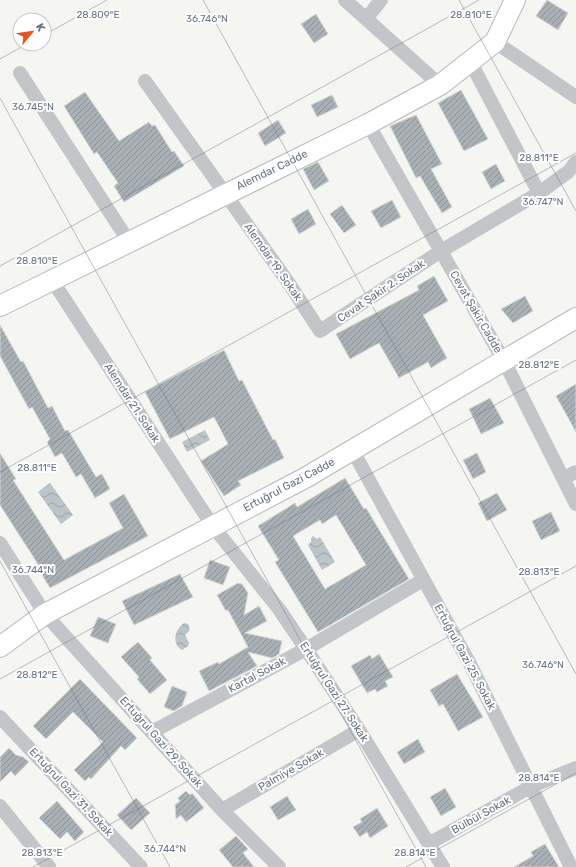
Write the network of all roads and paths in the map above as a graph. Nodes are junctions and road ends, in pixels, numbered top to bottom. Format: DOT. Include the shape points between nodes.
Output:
graph roads {
  1 [pos="345,0"];
  2 [pos="381,0"];
  3 [pos="515,0"];
  4 [pos="366,19"];
  5 [pos="495,42"];
  6 [pos="470,61"];
  7 [pos="20,73"];
  8 [pos="146,81"];
  9 [pos="440,85"];
  10 [pos="576,97"];
  11 [pos="368,124"];
  12 [pos="576,162"];
  13 [pos="539,193"];
  14 [pos="225,194"];
  15 [pos="129,242"];
  16 [pos="441,251"];
  17 [pos="52,280"];
  18 [pos="0,306"];
  19 [pos="576,318"];
  20 [pos="320,331"];
  21 [pos="504,361"];
  22 [pos="354,451"];
  23 [pos="576,472"];
  24 [pos="563,478"];
  25 [pos="576,504"];
  26 [pos="212,525"];
  27 [pos="0,543"];
  28 [pos="423,580"];
  29 [pos="45,614"];
  30 [pos="0,647"];
  31 [pos="306,649"];
  32 [pos="0,717"];
  33 [pos="359,730"];
  34 [pos="152,732"];
  35 [pos="576,768"];
  36 [pos="532,786"];
  37 [pos="0,806"];
  38 [pos="222,810"];
  39 [pos="430,844"];
  40 [pos="49,867"];
  41 [pos="141,867"];
  42 [pos="279,867"];
  43 [pos="443,867"];
  44 [pos="571,867"];
  1 -- 4 [label="street"];
  2 -- 4 [label="street"];
  3 -- 5 [label="street, Alemdar Cadde"];
  4 -- 9 [label="street"];
  5 -- 6 [label="street, Alemdar Cadde"];
  5 -- 10 [label="street"];
  6 -- 9 [label="street, Alemdar Cadde"];
  6 -- 13 [label="street"];
  7 -- 15 [label="street"];
  8 -- 14 [label="street, Alemdar 19. Sokak"];
  9 -- 11 [label="street, Alemdar Cadde"];
  11 -- 14 [label="street, Alemdar Cadde"];
  11 -- 16 [label="street, Cevat Şakir Cadde"];
  12 -- 13 [label="street, Cevat Şakir 2. Sokak" via="568,172"];
  13 -- 16 [label="street, Cevat Şakir 2. Sokak"];
  14 -- 15 [label="street, Alemdar Cadde"];
  14 -- 20 [label="street, Alemdar 19. Sokak"];
  15 -- 17 [label="street, Alemdar Cadde"];
  16 -- 20 [label="street, Cevat Şakir 2. Sokak"];
  16 -- 21 [label="street, Cevat Şakir Cadde"];
  17 -- 18 [label="street, Alemdar Cadde"];
  17 -- 26 [label="street, Alemdar 21. Sokak"];
  19 -- 21 [label="street, Ertuğrul Gazi Cadde"];
  21 -- 22 [label="street, Ertuğrul Gazi Cadde"];
  21 -- 24 [label="street, Cevat Şakir Cadde"];
  22 -- 26 [label="street, Ertuğrul Gazi Cadde"];
  22 -- 28 [label="street, Ertuğrul Gazi 25. Sokak"];
  23 -- 24 [label="street"];
  24 -- 25 [label="street, Cevat Şakir Cadde"];
  26 -- 29 [label="street, Ertuğrul Gazi Cadde"];
  26 -- 31 [label="street, Ertuğrul Gazi 27. Sokak" via="279,609"];
  27 -- 29 [label="street, Ertuğrul Gazi 29. Sokak"];
  28 -- 31 [label="street, Kartal Sokak"];
  28 -- 36 [label="street, Ertuğrul Gazi 25. Sokak" via="470,664"];
  29 -- 30 [label="street, Ertuğrul Gazi Cadde"];
  29 -- 34 [label="street, Ertuğrul Gazi 29. Sokak"];
  31 -- 33 [label="street, Ertuğrul Gazi 27. Sokak"];
  31 -- 34 [label="street, Kartal Sokak"];
  32 -- 41 [label="street, Ertuğrul Gazi 31. Sokak"];
  33 -- 38 [label="street, Palmiye Sokak"];
  33 -- 39 [label="street, Ertuğrul Gazi 27. Sokak"];
  34 -- 38 [label="street, Ertuğrul Gazi 29. Sokak"];
  35 -- 36 [label="street, Bülbül Sokak"];
  36 -- 39 [label="street, Bülbül Sokak"];
  36 -- 44 [label="street, Ertuğrul Gazi 25. Sokak"];
  37 -- 40 [label="street"];
  38 -- 42 [label="street, Ertuğrul Gazi 29. Sokak"];
  39 -- 43 [label="street, Ertuğrul Gazi 27. Sokak"];
}
